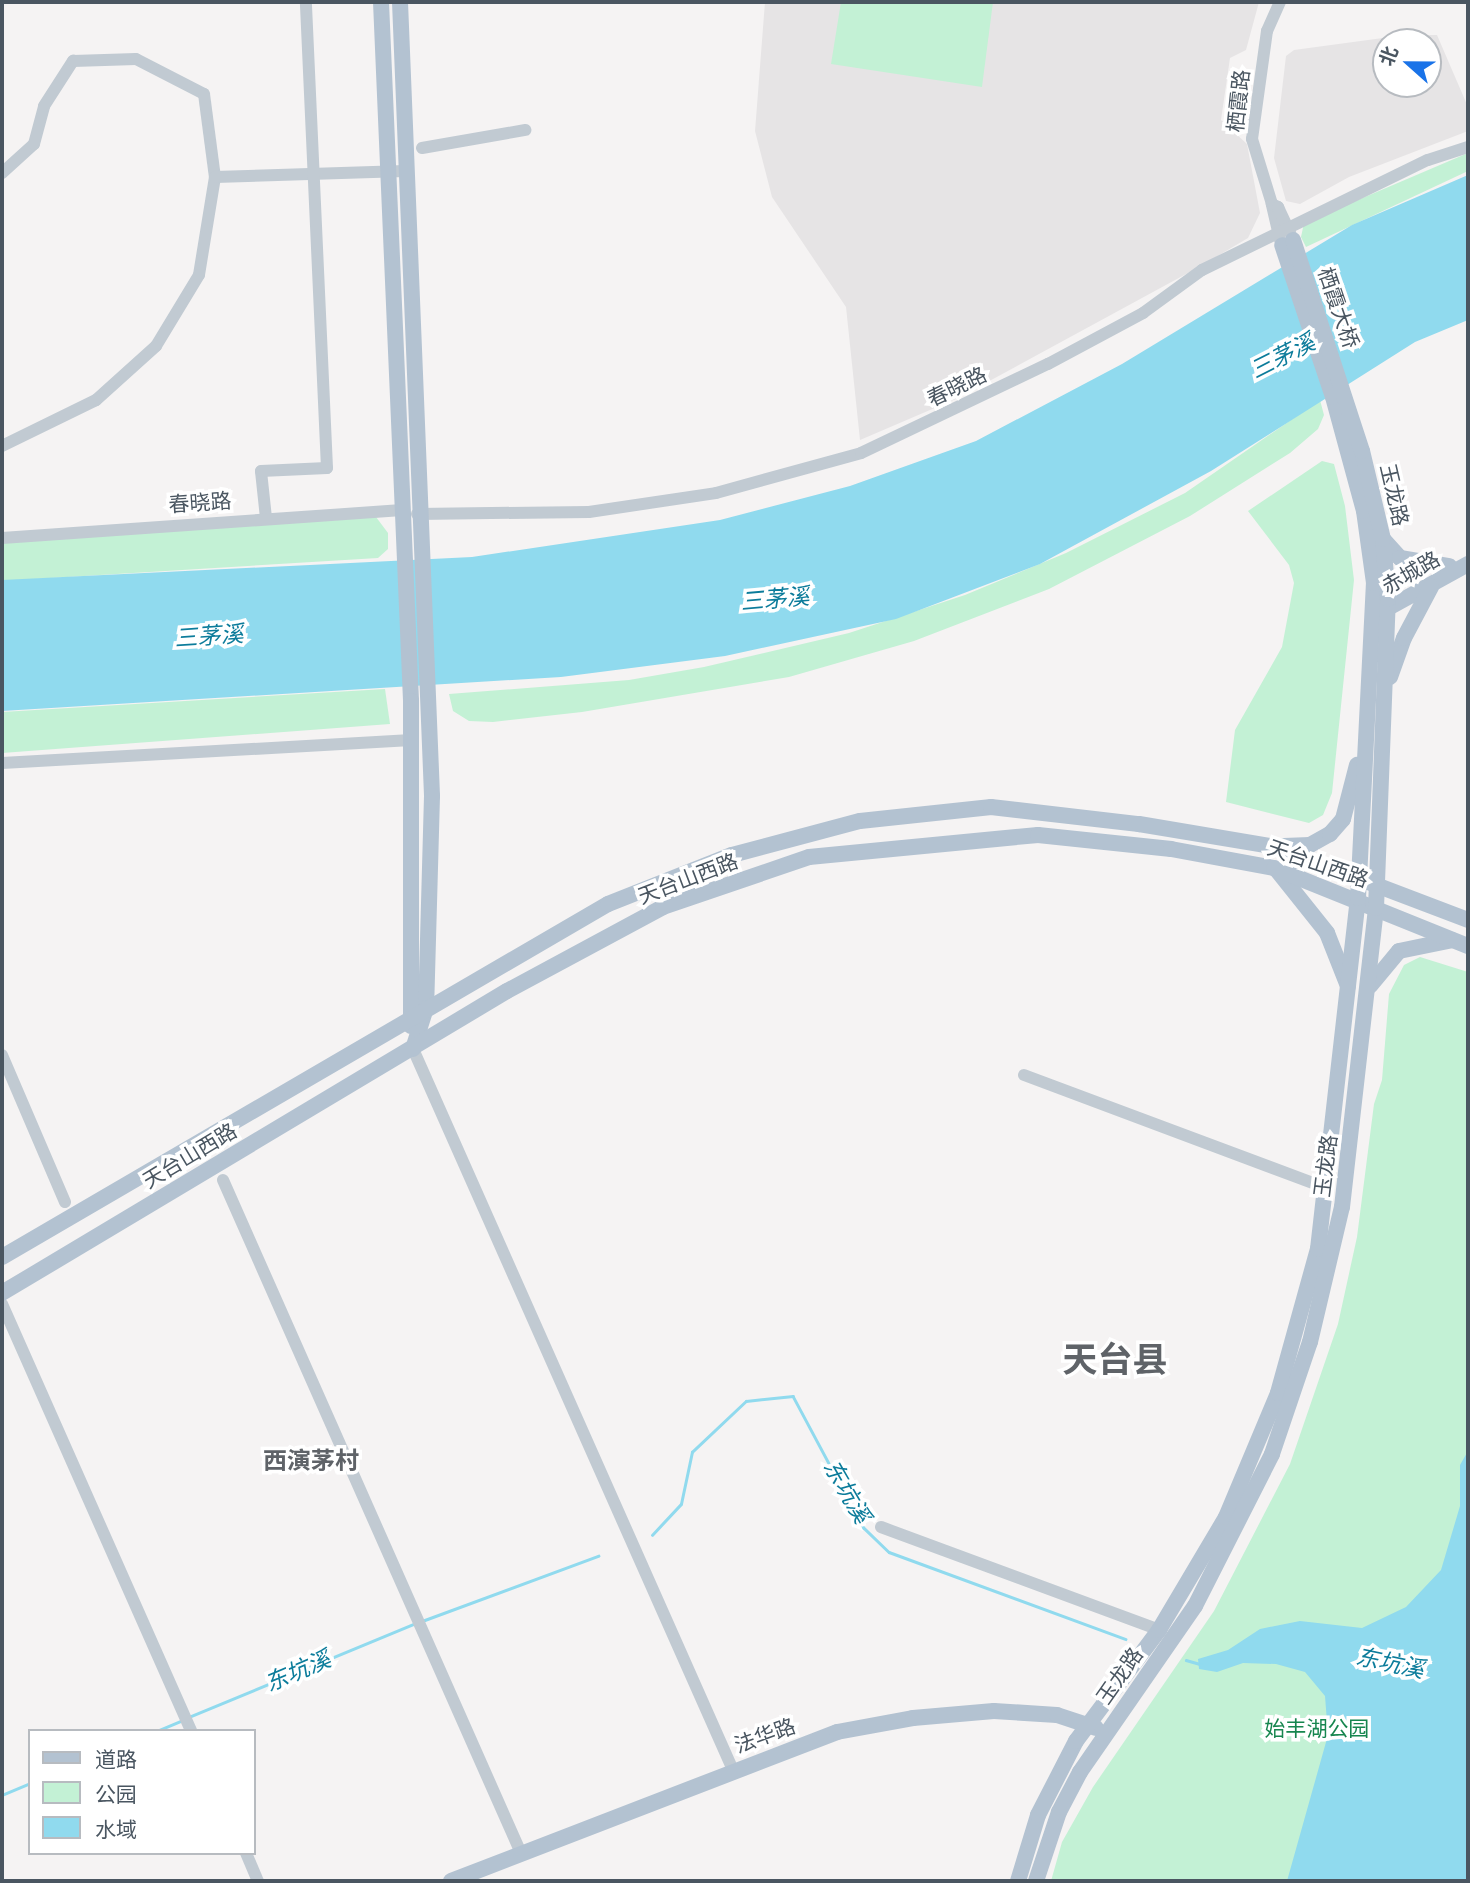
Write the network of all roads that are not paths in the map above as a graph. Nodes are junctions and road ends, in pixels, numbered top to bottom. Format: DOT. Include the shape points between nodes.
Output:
graph roads {
  1 [pos="306,2"];
  2 [pos="381,2"];
  3 [pos="400,2"];
  4 [pos="1280,2"];
  5 [pos="525,130"];
  6 [pos="1468,147"];
  7 [pos="422,148"];
  8 [pos="405,171"];
  9 [pos="387,172"];
  10 [pos="2,173"];
  11 [pos="315,174"];
  12 [pos="215,177"];
  13 [pos="1285,236"];
  14 [pos="1338,393"];
  15 [pos="2,446"];
  16 [pos="410,512"];
  17 [pos="265,518"];
  18 [pos="2,538"];
  19 [pos="1382,539"];
  20 [pos="1468,553"];
  21 [pos="1468,564"];
  22 [pos="1449,565"];
  23 [pos="1431,587"];
  24 [pos="1380,606"];
  25 [pos="1385,689"];
  26 [pos="418,701"];
  27 [pos="1367,721"];
  28 [pos="411,740"];
  29 [pos="2,763"];
  30 [pos="805,835"];
  31 [pos="1276,847"];
  32 [pos="809,858"];
  33 [pos="1274,867"];
  34 [pos="1359,877"];
  35 [pos="1377,887"];
  36 [pos="1358,898"];
  37 [pos="1376,908"];
  38 [pos="597,910"];
  39 [pos="1468,920"];
  40 [pos="610,936"];
  41 [pos="1461,943"];
  42 [pos="1369,988"];
  43 [pos="1350,991"];
  44 [pos="426,1008"];
  45 [pos="411,1016"];
  46 [pos="413,1049"];
  47 [pos="2,1055"];
  48 [pos="1024,1074"];
  49 [pos="223,1180"];
  50 [pos="1327,1188"];
  51 [pos="65,1202"];
  52 [pos="2,1258"];
  53 [pos="2,1293"];
  54 [pos="2,1304"];
  55 [pos="881,1527"];
  56 [pos="1159,1630"];
  57 [pos="1088,1724"];
  58 [pos="190,1729"];
  59 [pos="1106,1734"];
  60 [pos="733,1770"];
  61 [pos="521,1853"];
  62 [pos="247,1855"];
  63 [pos="258,1881"];
  64 [pos="451,1881"];
  65 [pos="1018,1881"];
  66 [pos="1036,1881"];
  1 -- 11 [label="street"];
  2 -- 9 [label="main road"];
  3 -- 8 [label="main road"];
  4 -- 13 [label="street, 栖霞路" via="1267,31 1252,139"];
  5 -- 7 [label="street"];
  6 -- 13 [label="street, 春晓路" via="1428,160"];
  8 -- 9 [label="street"];
  8 -- 16 [label="main road"];
  9 -- 11 [label="street"];
  9 -- 16 [label="main road"];
  10 -- 12 [label="street" via="34,144 44,106 73,61 136,59 204,93"];
  11 -- 12 [label="street"];
  11 -- 17 [label="street" via="327,468 261,471"];
  12 -- 15 [label="street" via="199,275 156,346 96,400"];
  13 -- 14 [label="main road, 栖霞大桥"];
  13 -- 16 [label="street, 春晓路" via="1202,270 1143,313 1048,364 832,463 716,493 589,512"];
  14 -- 19 [label="main road, 玉龙路"];
  14 -- 24 [label="main road, 玉龙路"];
  16 -- 17 [label="street, 春晓路"];
  16 -- 26 [label="main road"];
  17 -- 18 [label="street, 春晓路"];
  19 -- 22 [label="main road" via="1400,558"];
  19 -- 24 [label="main road, 玉龙路"];
  20 -- 22 [label="main road, 赤城路"];
  21 -- 23 [label="main road, 赤城路"];
  22 -- 24 [label="main road, 赤城路"];
  23 -- 24 [label="main road, 赤城路"];
  23 -- 25 [label="main road" via="1404,638"];
  24 -- 25 [label="main road, 玉龙路"];
  24 -- 27 [label="main road, 玉龙路"];
  25 -- 35 [label="main road, 玉龙路"];
  26 -- 28 [label="main road"];
  26 -- 44 [label="main road" via="432,796"];
  27 -- 31 [label="main road" via="1343,819 1330,834 1310,845"];
  27 -- 34 [label="main road, 玉龙路"];
  28 -- 29 [label="street"];
  28 -- 45 [label="main road"];
  30 -- 31 [label="main road, 天台山西路" via="860,821 991,807 1098,818"];
  30 -- 32 [label="main road"];
  30 -- 38 [label="main road, 天台山西路" via="732,855"];
  31 -- 34 [label="main road, 天台山西路"];
  32 -- 33 [label="main road, 天台山西路" via="1038,835 1171,849"];
  32 -- 40 [label="main road, 天台山西路" via="663,907"];
  33 -- 36 [label="main road, 天台山西路"];
  33 -- 43 [label="main road" via="1327,933"];
  34 -- 35 [label="main road, 天台山西路"];
  34 -- 36 [label="main road, 玉龙路"];
  35 -- 37 [label="main road, 玉龙路"];
  35 -- 39 [label="main road, 天台山西路"];
  36 -- 37 [label="main road, 天台山西路"];
  36 -- 43 [label="main road, 玉龙路"];
  37 -- 41 [label="main road, 天台山西路"];
  37 -- 42 [label="main road, 玉龙路"];
  38 -- 40 [label="main road"];
  38 -- 44 [label="main road, 天台山西路"];
  40 -- 46 [label="main road, 天台山西路"];
  41 -- 42 [label="main road" via="1399,951"];
  42 -- 59 [label="main road, 玉龙路" via="1342,1207 1329,1273 1294,1396 1236,1531 1195,1606"];
  43 -- 50 [label="main road, 玉龙路"];
  44 -- 45 [label="main road, 天台山西路"];
  44 -- 46 [label="main road"];
  45 -- 46 [label="main road"];
  45 -- 52 [label="main road, 天台山西路"];
  46 -- 53 [label="main road, 天台山西路"];
  46 -- 60 [label="street"];
  47 -- 51 [label="street"];
  48 -- 50 [label="street"];
  49 -- 61 [label="street"];
  50 -- 56 [label="main road, 玉龙路" via="1304,1311 1257,1452 1226,1517"];
  54 -- 58 [label="street"];
  55 -- 56 [label="street"];
  56 -- 57 [label="main road, 玉龙路"];
  57 -- 59 [label="main road, 法华路"];
  57 -- 60 [label="main road, 法华路" via="1036,1711 913,1718 837,1732"];
  57 -- 65 [label="main road, 玉龙路" via="1038,1815"];
  59 -- 66 [label="main road, 玉龙路" via="1059,1812"];
  60 -- 61 [label="main road, 法华路"];
  61 -- 64 [label="main road, 法华路"];
  62 -- 63 [label="street"];
}
